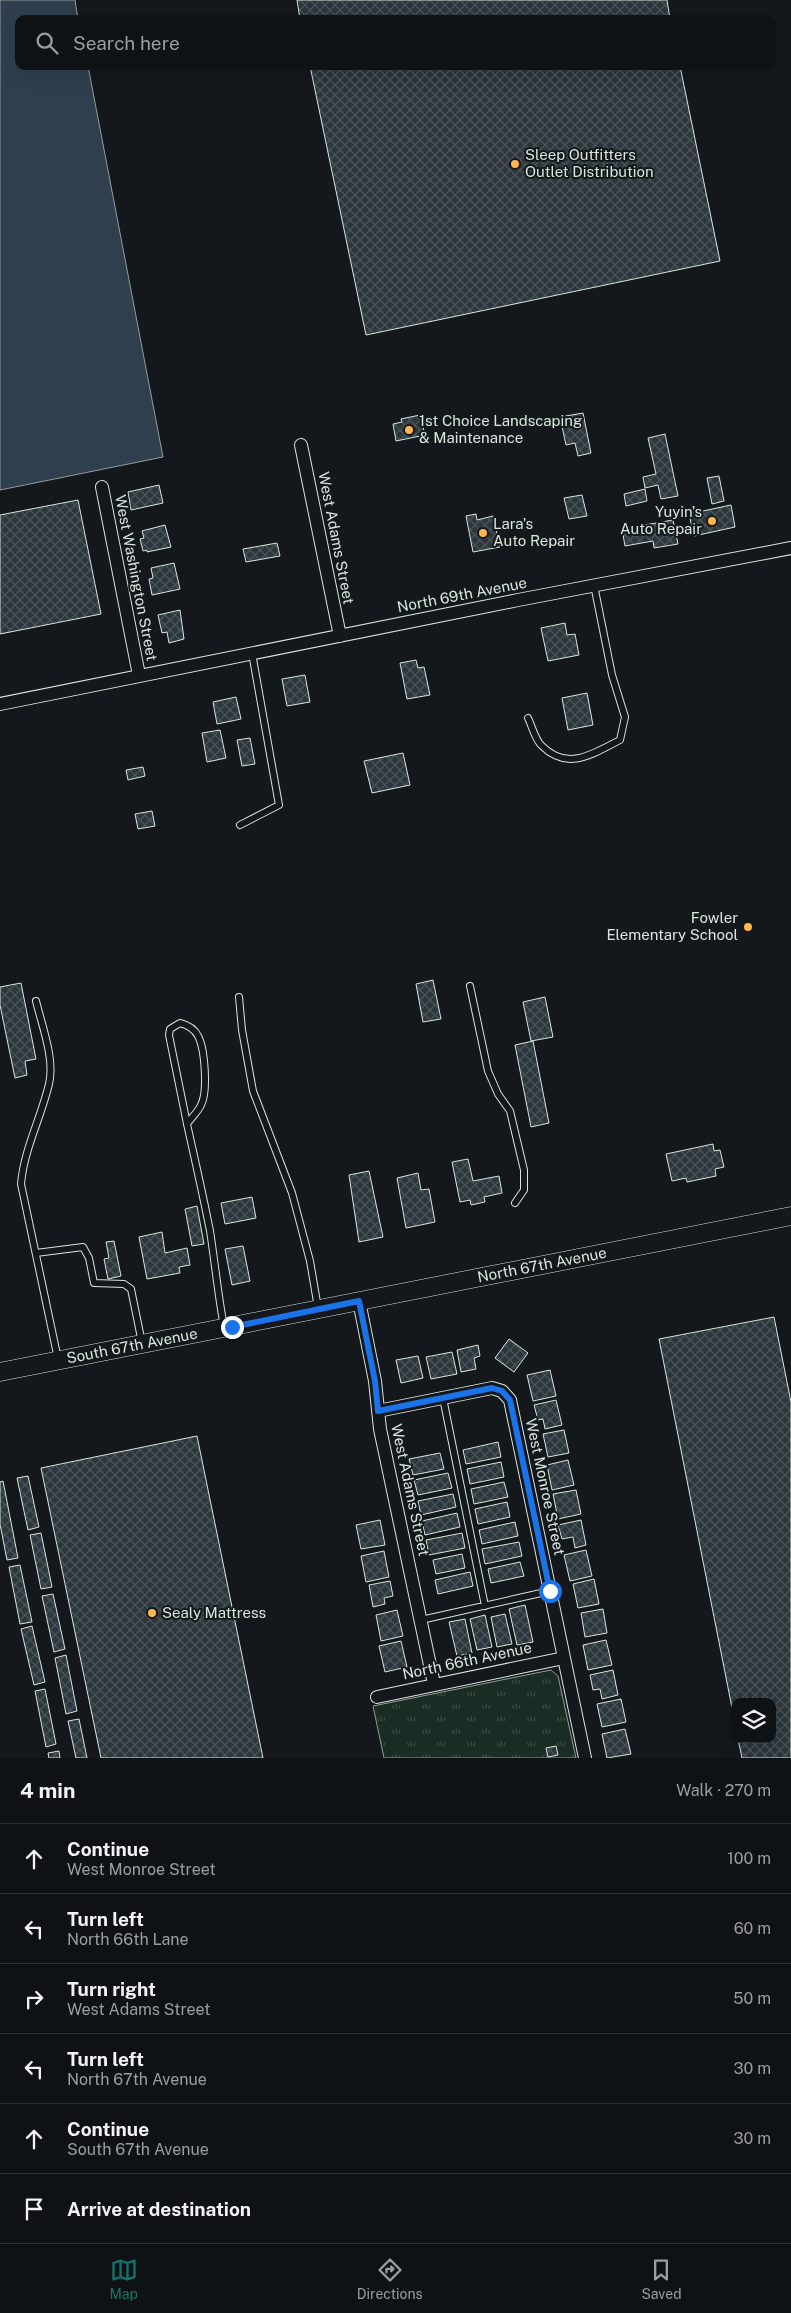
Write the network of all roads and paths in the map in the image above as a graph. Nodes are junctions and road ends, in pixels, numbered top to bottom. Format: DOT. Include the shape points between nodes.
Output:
graph roads {
  1 [pos="301,445"];
  2 [pos="102,486"];
  3 [pos="791,548"];
  4 [pos="594,585"];
  5 [pos="340,636"];
  6 [pos="252,653"];
  7 [pos="139,675"];
  8 [pos="0,704"];
  9 [pos="528,718"];
  10 [pos="240,825"];
  11 [pos="470,986"];
  12 [pos="240,997"];
  13 [pos="36,1001"];
  14 [pos="187,1124"];
  15 [pos="515,1203"];
  16 [pos="791,1216"];
  17 [pos="36,1253"];
  18 [pos="359,1301"];
  19 [pos="318,1309"];
  20 [pos="292,1314"];
  21 [pos="225,1328"];
  22 [pos="142,1344"];
  23 [pos="58,1361"];
  24 [pos="0,1372"];
  25 [pos="443,1398"];
  26 [pos="378,1411"];
  27 [pos="550,1591"];
  28 [pos="485,1606"];
  29 [pos="421,1620"];
  30 [pos="564,1658"];
  31 [pos="434,1684"];
  32 [pos="377,1697"];
  33 [pos="585,1758"];
  1 -- 5 [label="street, West Adams Street"];
  2 -- 7 [label="street, West Washington Street"];
  3 -- 4 [label="street, North 69th Avenue"];
  4 -- 5 [label="street, North 69th Avenue"];
  4 -- 9 [label="lane" via="612,675 625,717 620,740 582,759 561,759 541,746"];
  5 -- 6 [label="street, North 69th Avenue"];
  6 -- 7 [label="street, North 69th Avenue"];
  6 -- 10 [label="lane" via="279,805"];
  7 -- 8 [label="street, North 69th Avenue"];
  11 -- 15 [label="lane" via="488,1072 510,1112 524,1170 524,1190"];
  12 -- 19 [label="lane" via="242,1030 253,1091 292,1193 310,1261"];
  13 -- 17 [label="lane" via="49,1056 49,1083 22,1168 21,1184"];
  14 -- 14 [label="lane" via="169,1035 170,1028 180,1023 189,1025 198,1036 203,1055 205,1087 202,1105"];
  14 -- 21 [label="lane" via="210,1233"];
  16 -- 18 [label="main road, North 67th Avenue"];
  17 -- 22 [label="lane" via="83,1247 89,1258 94,1283 124,1284 131,1289"];
  17 -- 23 [label="lane"];
  18 -- 19 [label="main road, North 67th Avenue"];
  18 -- 26 [label="street, West Adams Street"];
  19 -- 20 [label="main road, North 67th Avenue"];
  20 -- 21 [label="main road, South 67th Avenue"];
  21 -- 22 [label="main road, South 67th Avenue"];
  22 -- 23 [label="main road, South 67th Avenue"];
  23 -- 24 [label="main road, South 67th Avenue"];
  25 -- 26 [label="street"];
  25 -- 27 [label="street, West Monroe Street" via="492,1388 502,1391 510,1400"];
  25 -- 28 [label="lane"];
  26 -- 29 [label="street, West Adams Street"];
  27 -- 28 [label="lane"];
  27 -- 30 [label="street, West Monroe Street"];
  28 -- 29 [label="lane"];
  29 -- 31 [label="street, West Adams Street"];
  30 -- 31 [label="street, North 66th Avenue"];
  30 -- 33 [label="street, West Monroe Street"];
  31 -- 32 [label="street, North 66th Avenue"];
}
